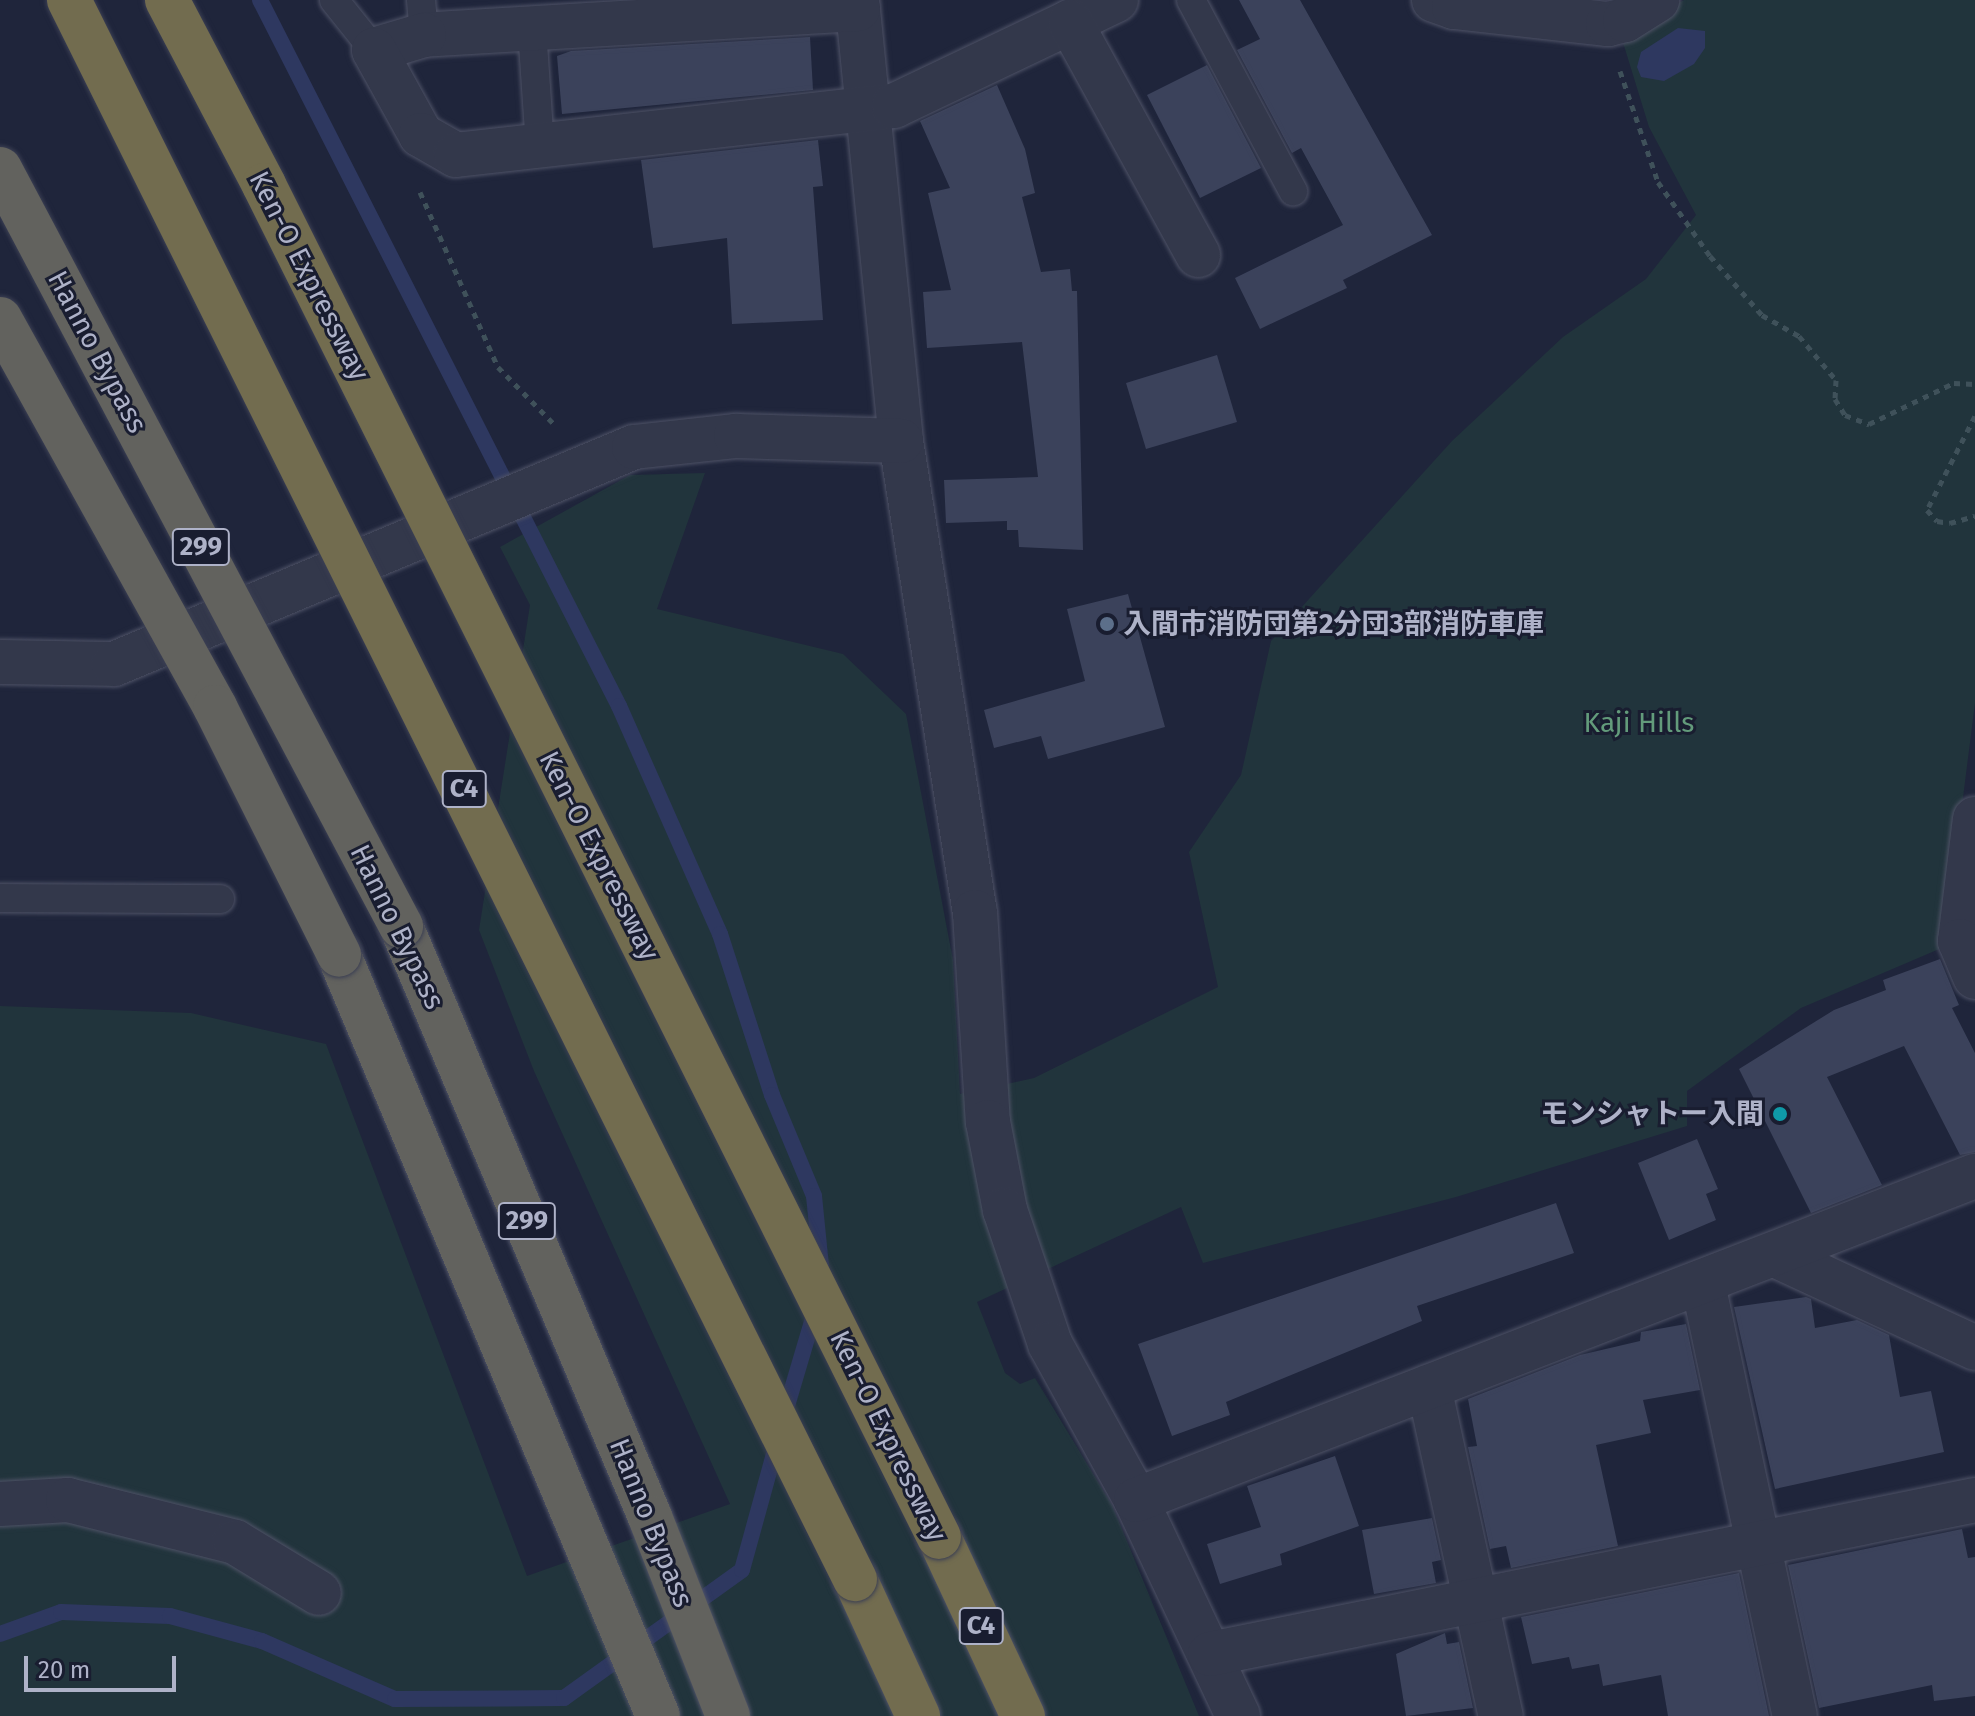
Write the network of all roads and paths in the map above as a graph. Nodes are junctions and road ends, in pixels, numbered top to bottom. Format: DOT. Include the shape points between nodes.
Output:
graph roads {
  1 [pos="69,0"];
  2 [pos="167,0"];
  3 [pos="334,0"];
  4 [pos="1116,0"];
  5 [pos="1191,0"];
  6 [pos="1657,0"];
  7 [pos="1446,2"];
  8 [pos="858,5"];
  9 [pos="422,17"];
  10 [pos="1070,22"];
  11 [pos="1608,24"];
  12 [pos="532,29"];
  13 [pos="374,50"];
  14 [pos="866,109"];
  15 [pos="431,141"];
  16 [pos="540,145"];
  17 [pos="0,169"];
  18 [pos="1293,191"];
  19 [pos="1198,255"];
  20 [pos="0,319"];
  21 [pos="1975,384"];
  22 [pos="1975,416"];
  23 [pos="901,441"];
  24 [pos="593,464"];
  25 [pos="1975,516"];
  26 [pos="0,662"];
  27 [pos="1974,835"];
  28 [pos="0,898"];
  29 [pos="220,899"];
  30 [pos="1975,977"];
  31 [pos="1975,1176"];
  32 [pos="1775,1255"];
  33 [pos="1703,1284"];
  34 [pos="1975,1348"];
  35 [pos="1429,1387"];
  36 [pos="1136,1500"];
  37 [pos="1975,1500"];
  38 [pos="0,1504"];
  39 [pos="1758,1541"];
  40 [pos="319,1593"];
  41 [pos="1477,1598"];
  42 [pos="1210,1654"];
  43 [pos="658,1716"];
  44 [pos="728,1716"];
  45 [pos="918,1716"];
  46 [pos="1023,1716"];
  47 [pos="1238,1716"];
  48 [pos="1501,1716"];
  49 [pos="1795,1716"];
  1 -- 45 [label="highway, C4, bridge" via="855,1579"];
  2 -- 46 [label="highway, Ken-O Expressway / C4, bridge" via="939,1537"];
  3 -- 13 [label="lane"];
  4 -- 10 [label="street"];
  5 -- 18 [label="lane"];
  6 -- 11 [label="street"];
  7 -- 11 [label="street"];
  8 -- 12 [label="street"];
  8 -- 14 [label="street"];
  9 -- 12 [label="street"];
  9 -- 13 [label="street"];
  10 -- 14 [label="street" via="894,106"];
  10 -- 19 [label="street"];
  11 -- 21 [label="path" via="1625,91 1658,182 1710,256 1762,315 1799,336 1836,380 1835,399 1845,415 1869,424 1954,383"];
  12 -- 16 [label="lane"];
  13 -- 15 [label="street" via="421,135"];
  14 -- 16 [label="street"];
  14 -- 23 [label="street"];
  15 -- 16 [label="street" via="456,155"];
  15 -- 24 [label="path" via="412,175 498,367"];
  17 -- 44 [label="highway, Hanno Bypass / 299, bridge" via="401,926 650,1517"];
  20 -- 43 [label="highway, 299, bridge" via="215,707 339,955"];
  22 -- 25 [label="path" via="1927,510 1937,521 1950,523"];
  23 -- 24 [label="street" via="736,436 634,447"];
  23 -- 36 [label="street" via="975,912 988,1122 1005,1210 1050,1344"];
  24 -- 26 [label="street" via="114,664"];
  27 -- 30 [label="street" via="1960,941"];
  28 -- 29 [label="lane"];
  31 -- 32 [label="street"];
  32 -- 33 [label="street"];
  32 -- 34 [label="street"];
  33 -- 35 [label="street"];
  33 -- 39 [label="street"];
  35 -- 36 [label="street"];
  35 -- 41 [label="street"];
  36 -- 42 [label="street"];
  37 -- 39 [label="street"];
  38 -- 40 [label="street" via="68,1500 235,1542"];
  39 -- 41 [label="street"];
  39 -- 49 [label="street"];
  41 -- 42 [label="street"];
  41 -- 48 [label="street"];
  42 -- 47 [label="street"];
}
